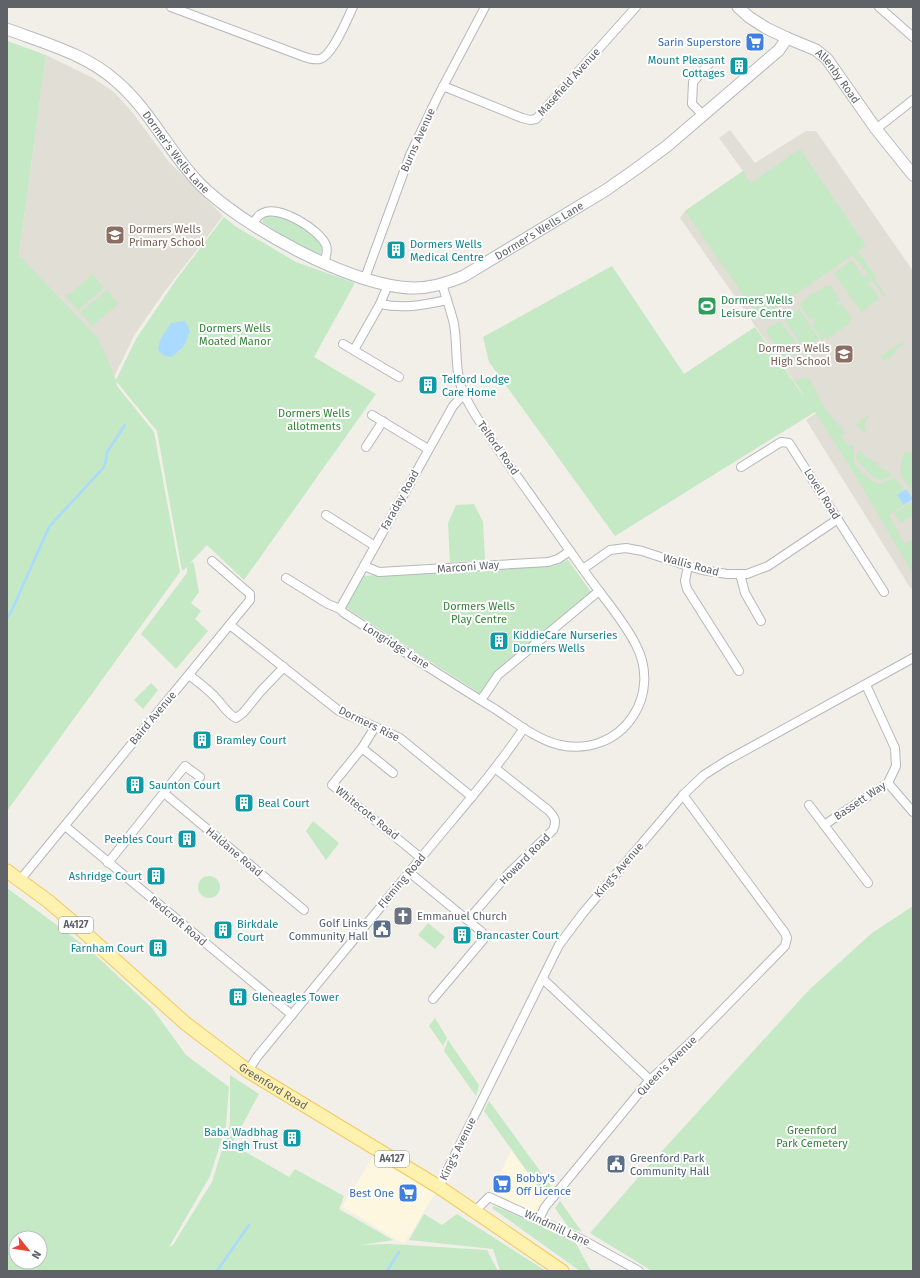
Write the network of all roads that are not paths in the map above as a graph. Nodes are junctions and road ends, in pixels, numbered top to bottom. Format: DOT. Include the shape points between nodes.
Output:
graph roads {
  1 [pos="171,7"];
  2 [pos="353,7"];
  3 [pos="485,7"];
  4 [pos="636,7"];
  5 [pos="738,7"];
  6 [pos="879,7"];
  7 [pos="7,29"];
  8 [pos="913,37"];
  9 [pos="787,38"];
  10 [pos="709,64"];
  11 [pos="443,86"];
  12 [pos="913,100"];
  13 [pos="703,115"];
  14 [pos="876,129"];
  15 [pos="913,175"];
  16 [pos="253,224"];
  17 [pos="324,263"];
  18 [pos="365,278"];
  19 [pos="442,284"];
  20 [pos="388,285"];
  21 [pos="447,300"];
  22 [pos="380,304"];
  23 [pos="343,344"];
  24 [pos="354,350"];
  25 [pos="399,377"];
  26 [pos="464,394"];
  27 [pos="372,415"];
  28 [pos="383,421"];
  29 [pos="366,447"];
  30 [pos="428,450"];
  31 [pos="741,467"];
  32 [pos="326,515"];
  33 [pos="838,519"];
  34 [pos="375,546"];
  35 [pos="570,551"];
  36 [pos="212,561"];
  37 [pos="364,566"];
  38 [pos="688,566"];
  39 [pos="583,569"];
  40 [pos="740,574"];
  41 [pos="286,578"];
  42 [pos="599,591"];
  43 [pos="884,592"];
  44 [pos="340,609"];
  45 [pos="761,621"];
  46 [pos="230,625"];
  47 [pos="913,658"];
  48 [pos="284,668"];
  49 [pos="739,671"];
  50 [pos="189,675"];
  51 [pos="866,685"];
  52 [pos="481,700"];
  53 [pos="375,727"];
  54 [pos="524,728"];
  55 [pos="362,748"];
  56 [pos="495,768"];
  57 [pos="392,773"];
  58 [pos="200,777"];
  59 [pos="888,783"];
  60 [pos="164,793"];
  61 [pos="683,795"];
  62 [pos="472,798"];
  63 [pos="809,805"];
  64 [pos="913,812"];
  65 [pos="824,825"];
  66 [pos="65,826"];
  67 [pos="421,858"];
  68 [pos="108,863"];
  69 [pos="7,870"];
  70 [pos="409,872"];
  71 [pos="20,880"];
  72 [pos="868,883"];
  73 [pos="304,910"];
  74 [pos="468,920"];
  75 [pos="543,979"];
  76 [pos="433,999"];
  77 [pos="292,1015"];
  78 [pos="248,1071"];
  79 [pos="650,1080"];
  80 [pos="439,1187"];
  81 [pos="476,1211"];
  82 [pos="539,1219"];
  83 [pos="562,1271"];
  84 [pos="639,1271"];
  1 -- 2 [label="street" via="309,58 318,59 328,53"];
  3 -- 11 [label="street, Burns Avenue"];
  4 -- 11 [label="street, Masefield Avenue" via="536,119 522,118"];
  5 -- 9 [label="street, Allenby Road" via="756,21"];
  6 -- 8 [label="street"];
  7 -- 16 [label="street, Dormer's Wells Lane" via="73,55 115,80 135,101 198,183"];
  9 -- 13 [label="street, Dormer’s Wells Lane" via="779,50"];
  9 -- 14 [label="street, Allenby Road" via="816,50 827,59"];
  10 -- 13 [label="street" via="693,82 692,104"];
  11 -- 18 [label="street, Burns Avenue" via="410,155"];
  12 -- 14 [label="street"];
  13 -- 19 [label="street, Dormer’s Wells Lane" via="667,146 606,190 471,272"];
  14 -- 15 [label="street, Allenby Road"];
  16 -- 17 [label="street, Dormer’s Wells Lane"];
  16 -- 17 [label="street" via="261,213 267,212 281,213 299,220 326,244"];
  17 -- 18 [label="street, Dormer’s Wells Lane"];
  18 -- 20 [label="street, Dormer’s Wells Lane"];
  19 -- 20 [label="street, Dormer’s Wells Lane" via="414,288"];
  19 -- 21 [label="street, Telford Road"];
  20 -- 22 [label="street"];
  21 -- 22 [label="street" via="410,307"];
  21 -- 26 [label="street, Telford Road" via="454,325 460,384"];
  22 -- 24 [label="street"];
  23 -- 24 [label="street"];
  24 -- 25 [label="street"];
  26 -- 30 [label="street, Faraday Road" via="453,406"];
  26 -- 35 [label="street, Telford Road" via="482,426"];
  27 -- 28 [label="street"];
  28 -- 29 [label="street"];
  28 -- 30 [label="street"];
  30 -- 34 [label="street, Faraday Road"];
  31 -- 33 [label="street, Lovell Road" via="781,442 790,443"];
  32 -- 34 [label="street"];
  33 -- 40 [label="street, Wallis Road" via="768,566"];
  33 -- 43 [label="street, Lovell Road"];
  34 -- 37 [label="street, Faraday Road"];
  35 -- 37 [label="street, Marconi Way" via="548,562 386,572 374,571"];
  35 -- 39 [label="street, Telford Road"];
  36 -- 46 [label="street, Baird Avenue" via="250,594 250,600"];
  37 -- 44 [label="street, Faraday Road"];
  38 -- 39 [label="street, Wallis Road" via="642,551 620,548 610,550"];
  38 -- 40 [label="street, Wallis Road"];
  38 -- 49 [label="street" via="685,581 687,589"];
  39 -- 42 [label="street, Telford Road"];
  40 -- 45 [label="street" via="745,593"];
  41 -- 44 [label="street, Longridge Lane"];
  42 -- 52 [label="street" via="498,675"];
  42 -- 54 [label="street, Telford Road" via="632,639 642,659 644,685 642,699 635,714 615,736 580,747 554,743"];
  44 -- 52 [label="street, Longridge Lane"];
  46 -- 48 [label="street, Dormers Rise"];
  46 -- 50 [label="street, Baird Avenue"];
  47 -- 51 [label="street, King's Avenue"];
  48 -- 50 [label="street" via="243,714 236,718"];
  48 -- 53 [label="street, Dormers Rise" via="339,711"];
  50 -- 66 [label="street, Baird Avenue"];
  51 -- 59 [label="street, Bassett Way" via="895,748 896,766"];
  51 -- 61 [label="street, King's Avenue" via="726,761 704,775"];
  52 -- 54 [label="street, Longridge Lane"];
  53 -- 55 [label="street, Whitecote Road"];
  53 -- 62 [label="street, Dormers Rise" via="400,738"];
  54 -- 56 [label="street, Fleming Road"];
  55 -- 57 [label="street"];
  55 -- 67 [label="street, Whitecote Road" via="332,785"];
  56 -- 62 [label="street, Fleming Road"];
  56 -- 74 [label="street, Howard Road" via="554,816 556,823 553,830 507,875"];
  58 -- 60 [label="street" via="185,766"];
  59 -- 64 [label="street"];
  59 -- 65 [label="street, Bassett Way"];
  60 -- 68 [label="street"];
  60 -- 73 [label="street, Haldane Road"];
  61 -- 75 [label="street, King's Avenue" via="583,913 559,945"];
  61 -- 79 [label="street, Queen's Avenue" via="786,933 787,938 780,952"];
  62 -- 67 [label="street, Fleming Road"];
  63 -- 65 [label="street"];
  65 -- 72 [label="street"];
  66 -- 68 [label="street, Redcroft Road"];
  66 -- 71 [label="street, Baird Avenue"];
  67 -- 70 [label="street, Fleming Road"];
  68 -- 77 [label="street, Redcroft Road"];
  69 -- 71 [label="main road, Greenford Road / A4127"];
  70 -- 74 [label="street"];
  70 -- 77 [label="street, Fleming Road"];
  71 -- 78 [label="main road, Greenford Road / A4127" via="75,924 185,1023"];
  74 -- 76 [label="street" via="482,932 483,940"];
  75 -- 79 [label="street"];
  75 -- 80 [label="street, King's Avenue"];
  77 -- 78 [label="street, Fleming Road"];
  78 -- 80 [label="main road, Greenford Road / A4127"];
  79 -- 82 [label="street, Queen's Avenue" via="545,1207"];
  80 -- 81 [label="main road, Greenford Road / A4127"];
  81 -- 82 [label="street, Windmill Lane" via="489,1197"];
  81 -- 83 [label="main road, Greenford Road / A4127"];
  82 -- 84 [label="street, Windmill Lane" via="586,1241"];
}
